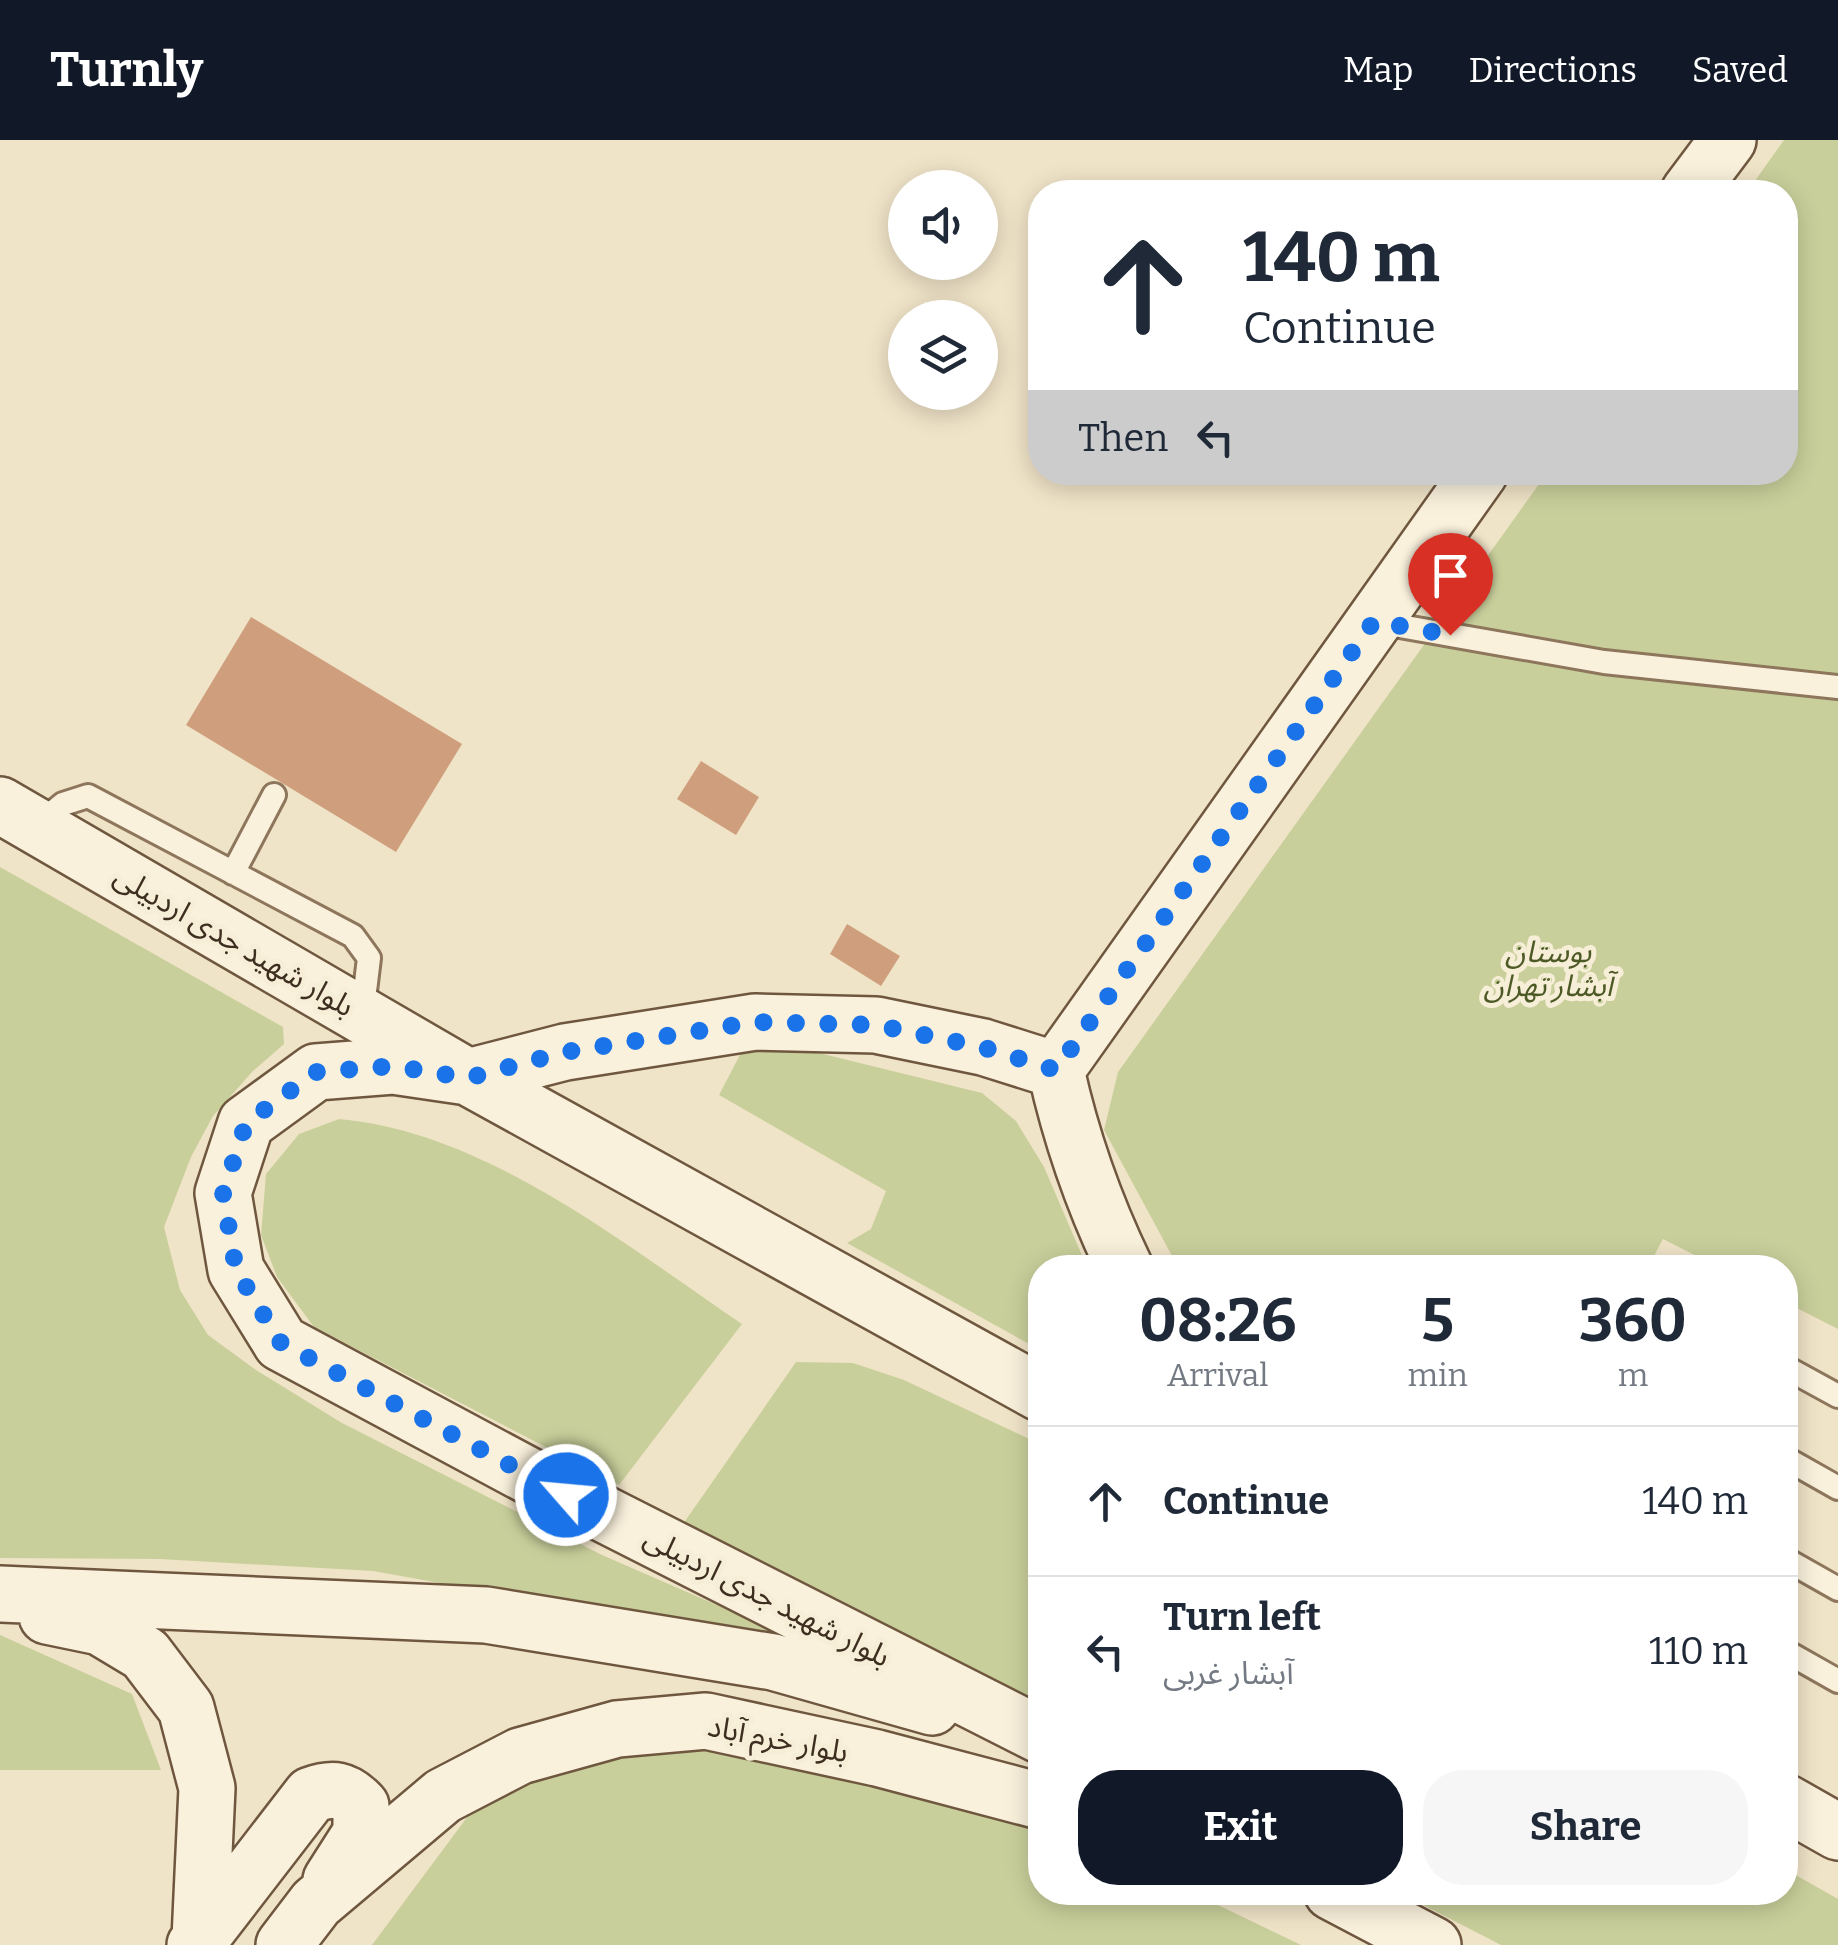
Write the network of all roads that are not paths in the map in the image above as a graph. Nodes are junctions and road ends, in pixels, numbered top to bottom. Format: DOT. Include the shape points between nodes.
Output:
graph roads {
  1 [pos="1728,140"];
  2 [pos="1698,180"];
  3 [pos="1471,485"];
  4 [pos="1374,621"];
  5 [pos="1838,686"];
  6 [pos="274,796"];
  7 [pos="18,816"];
  8 [pos="234,873"];
  9 [pos="362,1016"];
  10 [pos="1056,1070"];
  11 [pos="468,1078"];
  12 [pos="1119,1255"];
  13 [pos="1798,1374"];
  14 [pos="1028,1386"];
  15 [pos="1838,1396"];
  16 [pos="1798,1465"];
  17 [pos="1838,1488"];
  18 [pos="1798,1566"];
  19 [pos="1838,1589"];
  20 [pos="0,1594"];
  21 [pos="0,1607"];
  22 [pos="1798,1658"];
  23 [pos="1838,1681"];
  24 [pos="1028,1730"];
  25 [pos="1028,1733"];
  26 [pos="1028,1798"];
  27 [pos="316,1903"];
  28 [pos="1357,1905"];
  29 [pos="197,1942"];
  30 [pos="284,1945"];
  31 [pos="1433,1945"];
  1 -- 2 [label="main road"];
  3 -- 4 [label="main road"];
  4 -- 5 [label="lane" via="1604,662"];
  4 -- 10 [label="main road"];
  6 -- 8 [label="lane"];
  7 -- 8 [label="lane" via="88,796"];
  7 -- 9 [label="main road, بلوار شهید جدی اردبیلی"];
  8 -- 9 [label="lane" via="353,936 369,958"];
  9 -- 11 [label="main road, بلوار شهید جدی اردبیلی"];
  10 -- 11 [label="main road" via="876,1025 755,1022 565,1052"];
  10 -- 12 [label="main road" via="1069,1127"];
  11 -- 14 [label="main road, بلوار شهید جدی اردبیلی"];
  11 -- 24 [label="main road, بلوار شهید جدی اردبیلی" via="393,1066 316,1072 246,1123 223,1193 236,1270 281,1343"];
  13 -- 15 [label="lane"];
  16 -- 17 [label="lane"];
  18 -- 19 [label="lane"];
  20 -- 25 [label="main road" via="486,1615 774,1662"];
  21 -- 29 [label="main road" via="100,1627 145,1654 186,1708 207,1788"];
  22 -- 23 [label="lane"];
  26 -- 27 [label="main road, بلوار خرم آباد" via="706,1721 618,1729 520,1756 443,1796"];
  27 -- 29 [label="main road" via="361,1833 361,1806 331,1788 311,1795"];
  27 -- 30 [label="main road, بلوار خرم آباد"];
  28 -- 31 [label="main road"];
}
